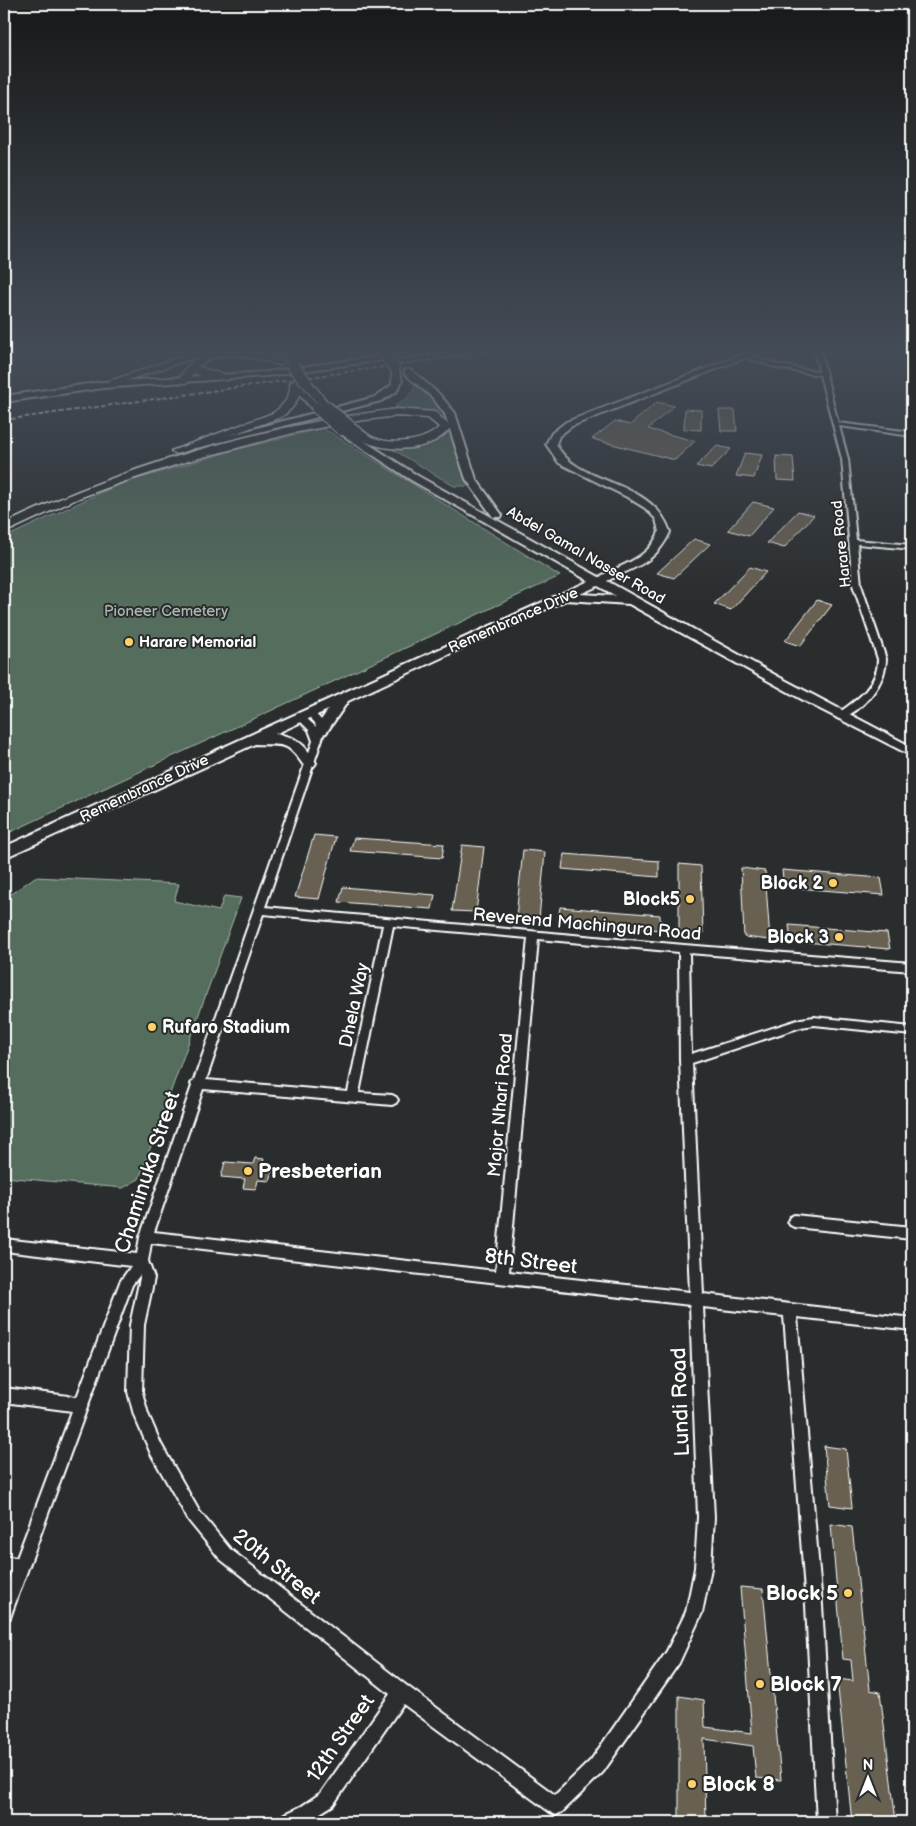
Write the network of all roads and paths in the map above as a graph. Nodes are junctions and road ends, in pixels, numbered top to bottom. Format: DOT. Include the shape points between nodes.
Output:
graph roads {
  1 [pos="218,436"];
  2 [pos="232,436"];
  3 [pos="270,436"];
  4 [pos="357,436"];
  5 [pos="362,436"];
  6 [pos="437,436"];
  7 [pos="458,436"];
  8 [pos="555,436"];
  9 [pos="839,436"];
  10 [pos="372,441"];
  11 [pos="188,447"];
  12 [pos="497,515"];
  13 [pos="4,519"];
  14 [pos="4,529"];
  15 [pos="853,542"];
  16 [pos="912,547"];
  17 [pos="601,579"];
  18 [pos="563,599"];
  19 [pos="640,604"];
  20 [pos="346,697"];
  21 [pos="844,713"];
  22 [pos="305,715"];
  23 [pos="319,735"];
  24 [pos="245,742"];
  25 [pos="912,742"];
  26 [pos="912,752"];
  27 [pos="310,763"];
  28 [pos="4,853"];
  29 [pos="259,910"];
  30 [pos="389,922"];
  31 [pos="533,935"];
  32 [pos="684,949"];
  33 [pos="912,966"];
  34 [pos="912,1031"];
  35 [pos="686,1060"];
  36 [pos="197,1084"];
  37 [pos="353,1096"];
  38 [pos="392,1100"];
  39 [pos="794,1221"];
  40 [pos="912,1233"];
  41 [pos="146,1236"];
  42 [pos="4,1246"];
  43 [pos="142,1261"];
  44 [pos="502,1278"];
  45 [pos="697,1300"];
  46 [pos="790,1311"];
  47 [pos="912,1324"];
  48 [pos="4,1395"];
  49 [pos="82,1405"];
  50 [pos="4,1564"];
  51 [pos="21,1566"];
  52 [pos="4,1612"];
  53 [pos="401,1692"];
  54 [pos="556,1806"];
  55 [pos="288,1822"];
  56 [pos="826,1822"];
  1 -- 11 [label="highway"];
  2 -- 11 [label="street, bridge"];
  3 -- 14 [label="highway" via="119,479"];
  4 -- 17 [label="main road, Abdel Gamal Nasser Road" via="407,472"];
  5 -- 10 [label="highway, Abdel Gamal Nasser Road"];
  6 -- 10 [label="highway" via="400,444"];
  7 -- 12 [label="main road" via="472,479"];
  8 -- 17 [label="street, Remembrance Drive" via="552,444 562,460 646,503 663,522 664,537 657,548"];
  9 -- 15 [label="street, Harare Road" via="845,459"];
  10 -- 12 [label="main road, Abdel Gamal Nasser Road" via="416,470"];
  11 -- 13 [label="highway" via="84,483"];
  12 -- 17 [label="main road, Abdel Gamal Nasser Road"];
  15 -- 16 [label="street"];
  15 -- 21 [label="street, Harare Road" via="857,585 883,668 875,686"];
  17 -- 18 [label="main road, Remembrance Drive"];
  17 -- 19 [label="main road, Abdel Gamal Nasser Road"];
  17 -- 21 [label="main road, Abdel Gamal Nasser Road"];
  18 -- 19 [label="main road" via="616,598"];
  18 -- 20 [label="main road, Remembrance Drive"];
  19 -- 21 [label="main road, Abdel Gamal Nasser Road"];
  20 -- 22 [label="main road, Remembrance Drive"];
  20 -- 23 [label="main road"];
  21 -- 25 [label="main road, Abdel Gamal Nasser Road"];
  21 -- 26 [label="main road, Abdel Gamal Nasser Road"];
  22 -- 23 [label="street"];
  22 -- 24 [label="main road, Remembrance Drive"];
  23 -- 27 [label="street, Chaminuka Street"];
  24 -- 27 [label="main road" via="268,738 289,741 302,749"];
  24 -- 28 [label="main road, Remembrance Drive"];
  27 -- 29 [label="street, Chaminuka Street"];
  29 -- 30 [label="street, Reverend Machingura Road"];
  29 -- 36 [label="street, Chaminuka Street"];
  30 -- 31 [label="street, Reverend Machingura Road"];
  30 -- 37 [label="street, Dhela Way"];
  31 -- 32 [label="street, Reverend Machingura Road"];
  31 -- 44 [label="street, Major Nhari Road"];
  32 -- 33 [label="street, Reverend Machingura Road"];
  32 -- 35 [label="street, Lundi Road"];
  34 -- 35 [label="street" via="814,1021"];
  35 -- 45 [label="street, Lundi Road"];
  36 -- 37 [label="street"];
  36 -- 41 [label="street, Chaminuka Street"];
  37 -- 38 [label="street"];
  39 -- 40 [label="street"];
  41 -- 43 [label="street, Chaminuka Street"];
  41 -- 44 [label="street, 8th Street"];
  42 -- 43 [label="street"];
  43 -- 49 [label="street, Chaminuka Street" via="127,1282"];
  43 -- 53 [label="street, 20th Street" via="147,1278 137,1325 135,1392 156,1449 194,1516 226,1554"];
  44 -- 45 [label="street, 8th Street"];
  45 -- 46 [label="street, 8th Street"];
  45 -- 54 [label="street, Lundi Road" via="706,1517 703,1568 694,1613 673,1656 597,1766"];
  46 -- 47 [label="street, 8th Street"];
  46 -- 56 [label="street" via="814,1605"];
  48 -- 49 [label="street"];
  49 -- 51 [label="street, Chaminuka Street"];
  50 -- 51 [label="street"];
  51 -- 52 [label="street, Chaminuka Street"];
  53 -- 54 [label="street, 20th Street"];
  53 -- 55 [label="street, 12th Street" via="327,1798"];
}
